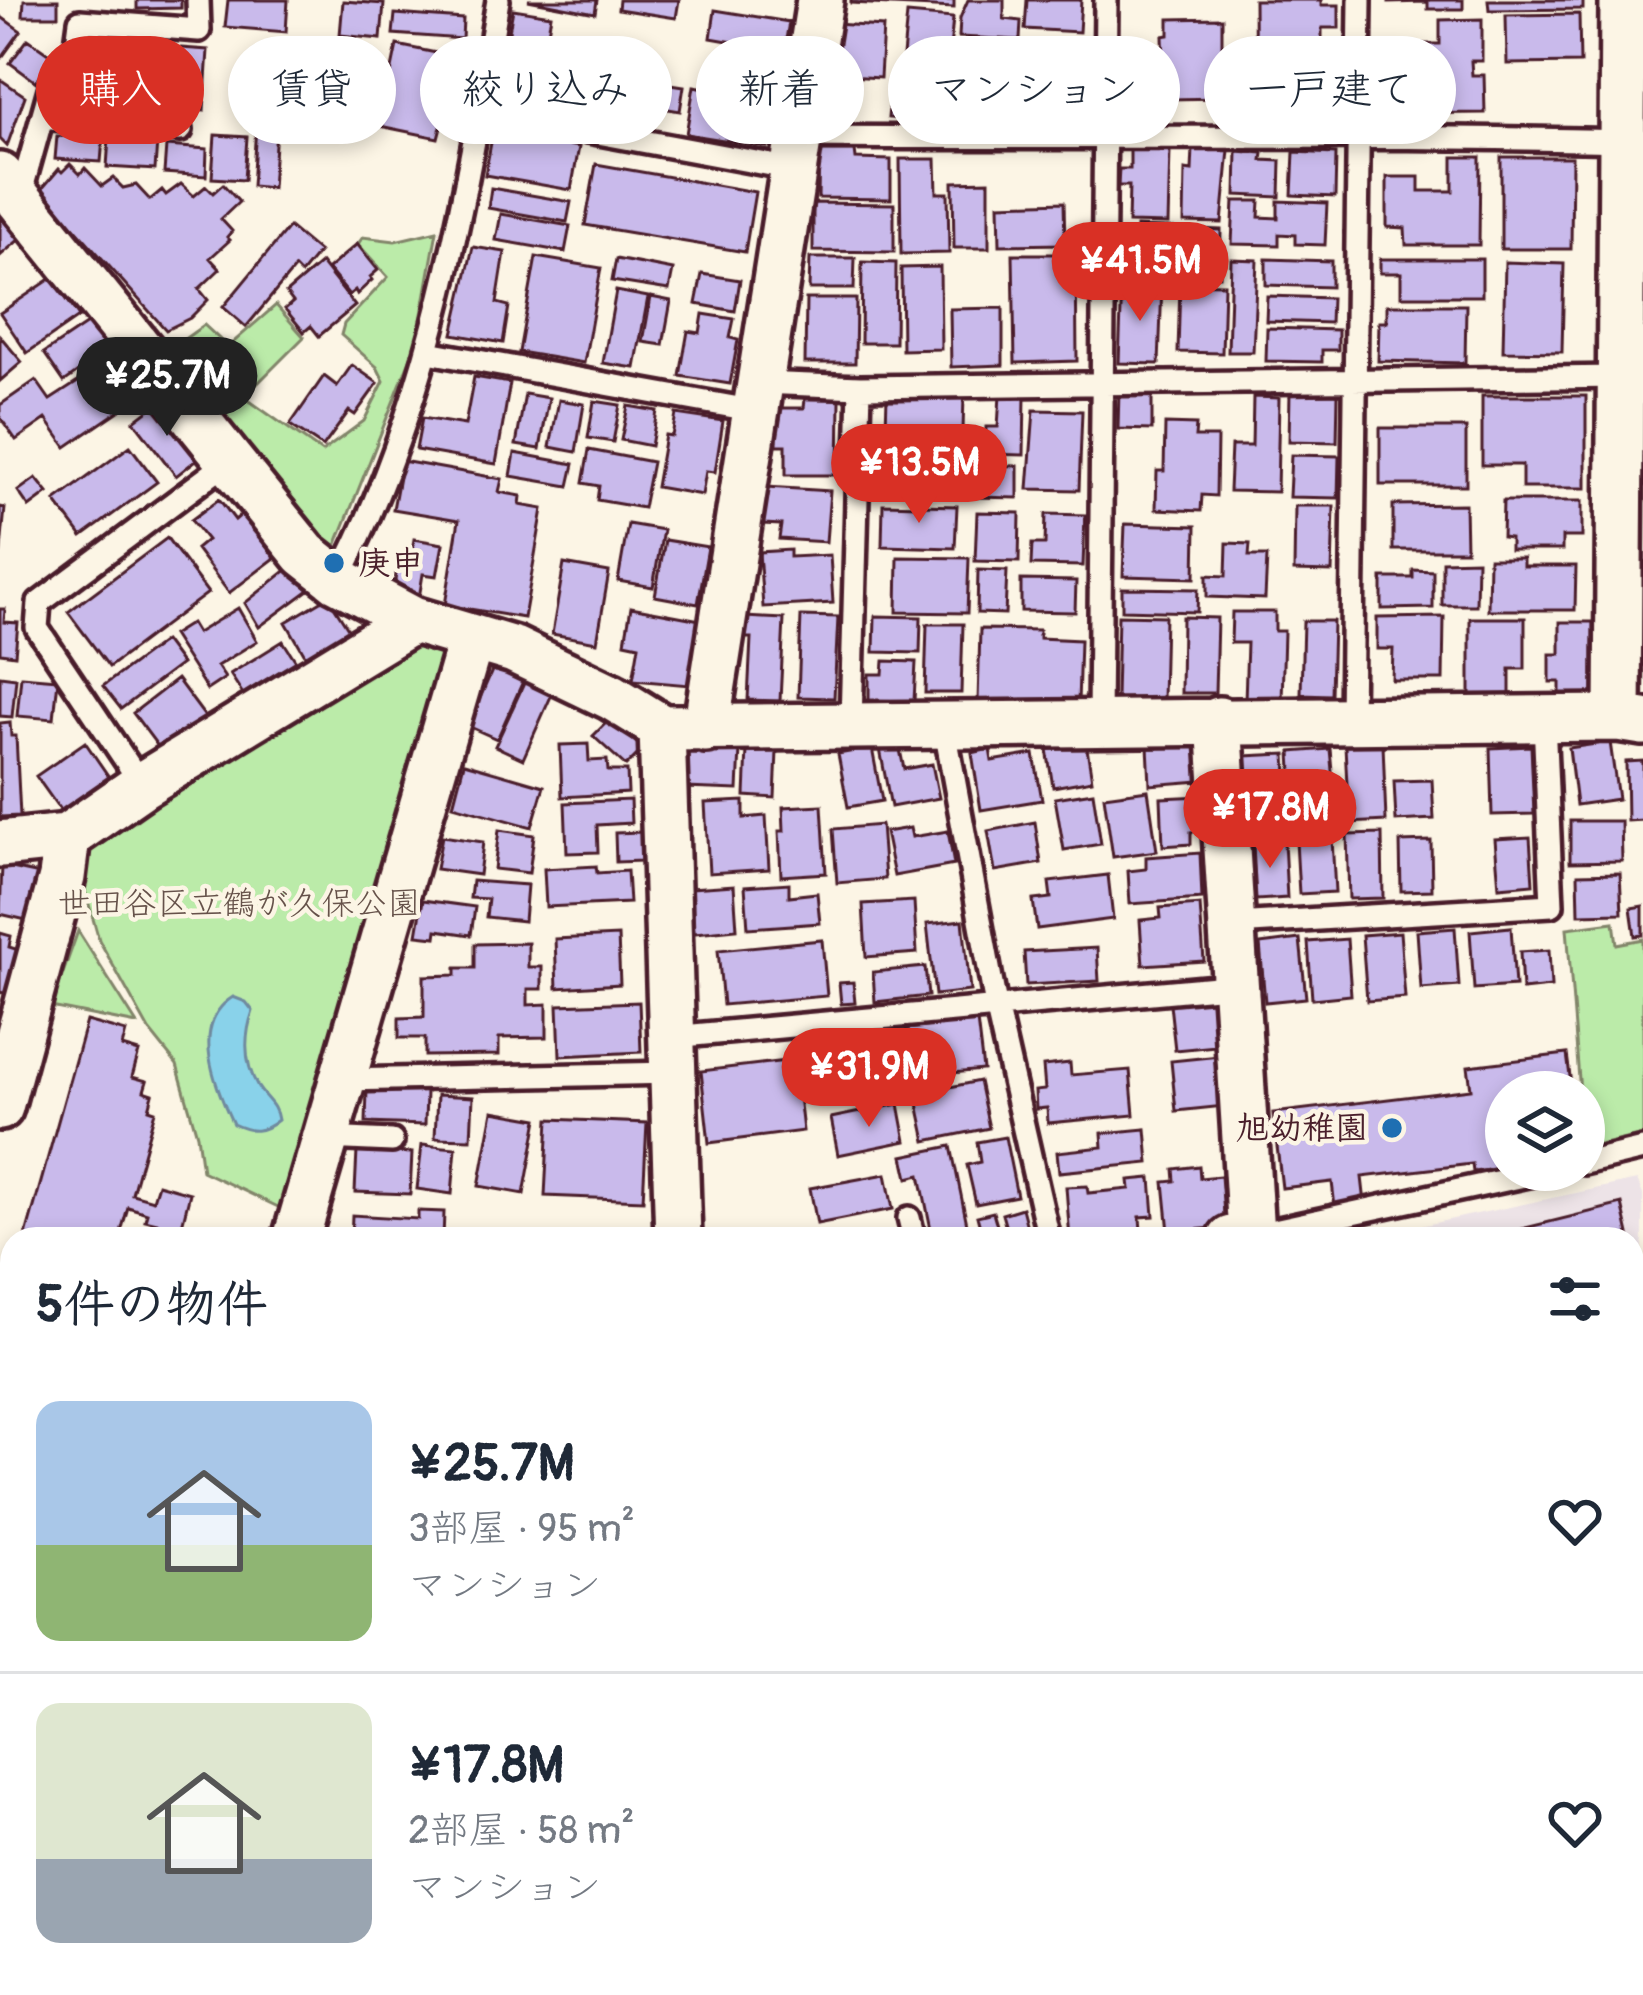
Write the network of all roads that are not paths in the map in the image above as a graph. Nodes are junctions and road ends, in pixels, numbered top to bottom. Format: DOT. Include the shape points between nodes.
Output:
graph roads {
  1 [pos="198,0"];
  2 [pos="498,0"];
  3 [pos="820,0"];
  4 [pos="1106,0"];
  5 [pos="1360,0"];
  6 [pos="1622,0"];
  7 [pos="78,36"];
  8 [pos="492,36"];
  9 [pos="1106,36"];
  10 [pos="1360,36"];
  11 [pos="36,130"];
  12 [pos="672,137"];
  13 [pos="1456,140"];
  14 [pos="473,144"];
  15 [pos="995,144"];
  16 [pos="1106,144"];
  17 [pos="1359,144"];
  18 [pos="1630,150"];
  19 [pos="796,153"];
  20 [pos="10,186"];
  21 [pos="428,352"];
  22 [pos="1620,376"];
  23 [pos="1357,378"];
  24 [pos="1101,382"];
  25 [pos="860,387"];
  26 [pos="758,397"];
  27 [pos="228,462"];
  28 [pos="338,580"];
  29 [pos="1632,587"];
  30 [pos="413,620"];
  31 [pos="471,638"];
  32 [pos="1219,719"];
  33 [pos="1544,720"];
  34 [pos="1630,720"];
  35 [pos="1099,722"];
  36 [pos="1351,722"];
  37 [pos="851,723"];
  38 [pos="944,723"];
  39 [pos="684,728"];
  40 [pos="142,785"];
  41 [pos="67,838"];
  42 [pos="0,844"];
  43 [pos="1234,924"];
  44 [pos="1238,985"];
  45 [pos="996,1006"];
  46 [pos="672,1055"];
  47 [pos="343,1080"];
  48 [pos="0,1107"];
  49 [pos="326,1138"];
  50 [pos="392,1141"];
  51 [pos="1643,1149"];
  52 [pos="1605,1158"];
  53 [pos="1485,1184"];
  54 [pos="300,1227"];
  55 [pos="678,1227"];
  56 [pos="1046,1227"];
  57 [pos="1241,1227"];
  58 [pos="1287,1227"];
  1 -- 7 [label="lane" via="199,30 80,22"];
  2 -- 8 [label="lane"];
  3 -- 19 [label="street"];
  4 -- 9 [label="lane"];
  5 -- 10 [label="lane"];
  6 -- 18 [label="street"];
  11 -- 20 [label="lane"];
  12 -- 19 [label="lane"];
  13 -- 18 [label="lane"];
  14 -- 21 [label="lane"];
  15 -- 19 [label="lane"];
  16 -- 24 [label="lane"];
  17 -- 23 [label="lane"];
  18 -- 22 [label="street"];
  19 -- 26 [label="street"];
  20 -- 27 [label="street"];
  21 -- 26 [label="lane"];
  21 -- 28 [label="lane"];
  22 -- 23 [label="lane"];
  22 -- 29 [label="street"];
  23 -- 24 [label="lane"];
  23 -- 36 [label="lane"];
  24 -- 25 [label="lane"];
  24 -- 35 [label="lane"];
  25 -- 26 [label="lane"];
  25 -- 37 [label="lane"];
  26 -- 39 [label="street"];
  27 -- 28 [label="street" via="305,554"];
  27 -- 40 [label="lane" via="39,603 37,628"];
  28 -- 30 [label="street"];
  29 -- 34 [label="street"];
  30 -- 31 [label="street"];
  30 -- 40 [label="street"];
  31 -- 39 [label="street"];
  31 -- 47 [label="street"];
  32 -- 35 [label="street"];
  32 -- 36 [label="street"];
  32 -- 43 [label="street"];
  33 -- 34 [label="street"];
  33 -- 36 [label="street"];
  33 -- 43 [label="lane" via="1552,905"];
  35 -- 38 [label="street"];
  37 -- 38 [label="street"];
  37 -- 39 [label="street"];
  38 -- 45 [label="lane"];
  39 -- 46 [label="street"];
  40 -- 41 [label="street"];
  41 -- 42 [label="street"];
  41 -- 48 [label="street"];
  43 -- 44 [label="street"];
  44 -- 45 [label="lane"];
  44 -- 57 [label="street"];
  45 -- 46 [label="lane"];
  45 -- 56 [label="lane"];
  46 -- 47 [label="lane"];
  46 -- 55 [label="street"];
  47 -- 49 [label="street"];
  49 -- 50 [label="lane"];
  49 -- 54 [label="street"];
  51 -- 52 [label="lane"];
  53 -- 58 [label="lane"];
}
